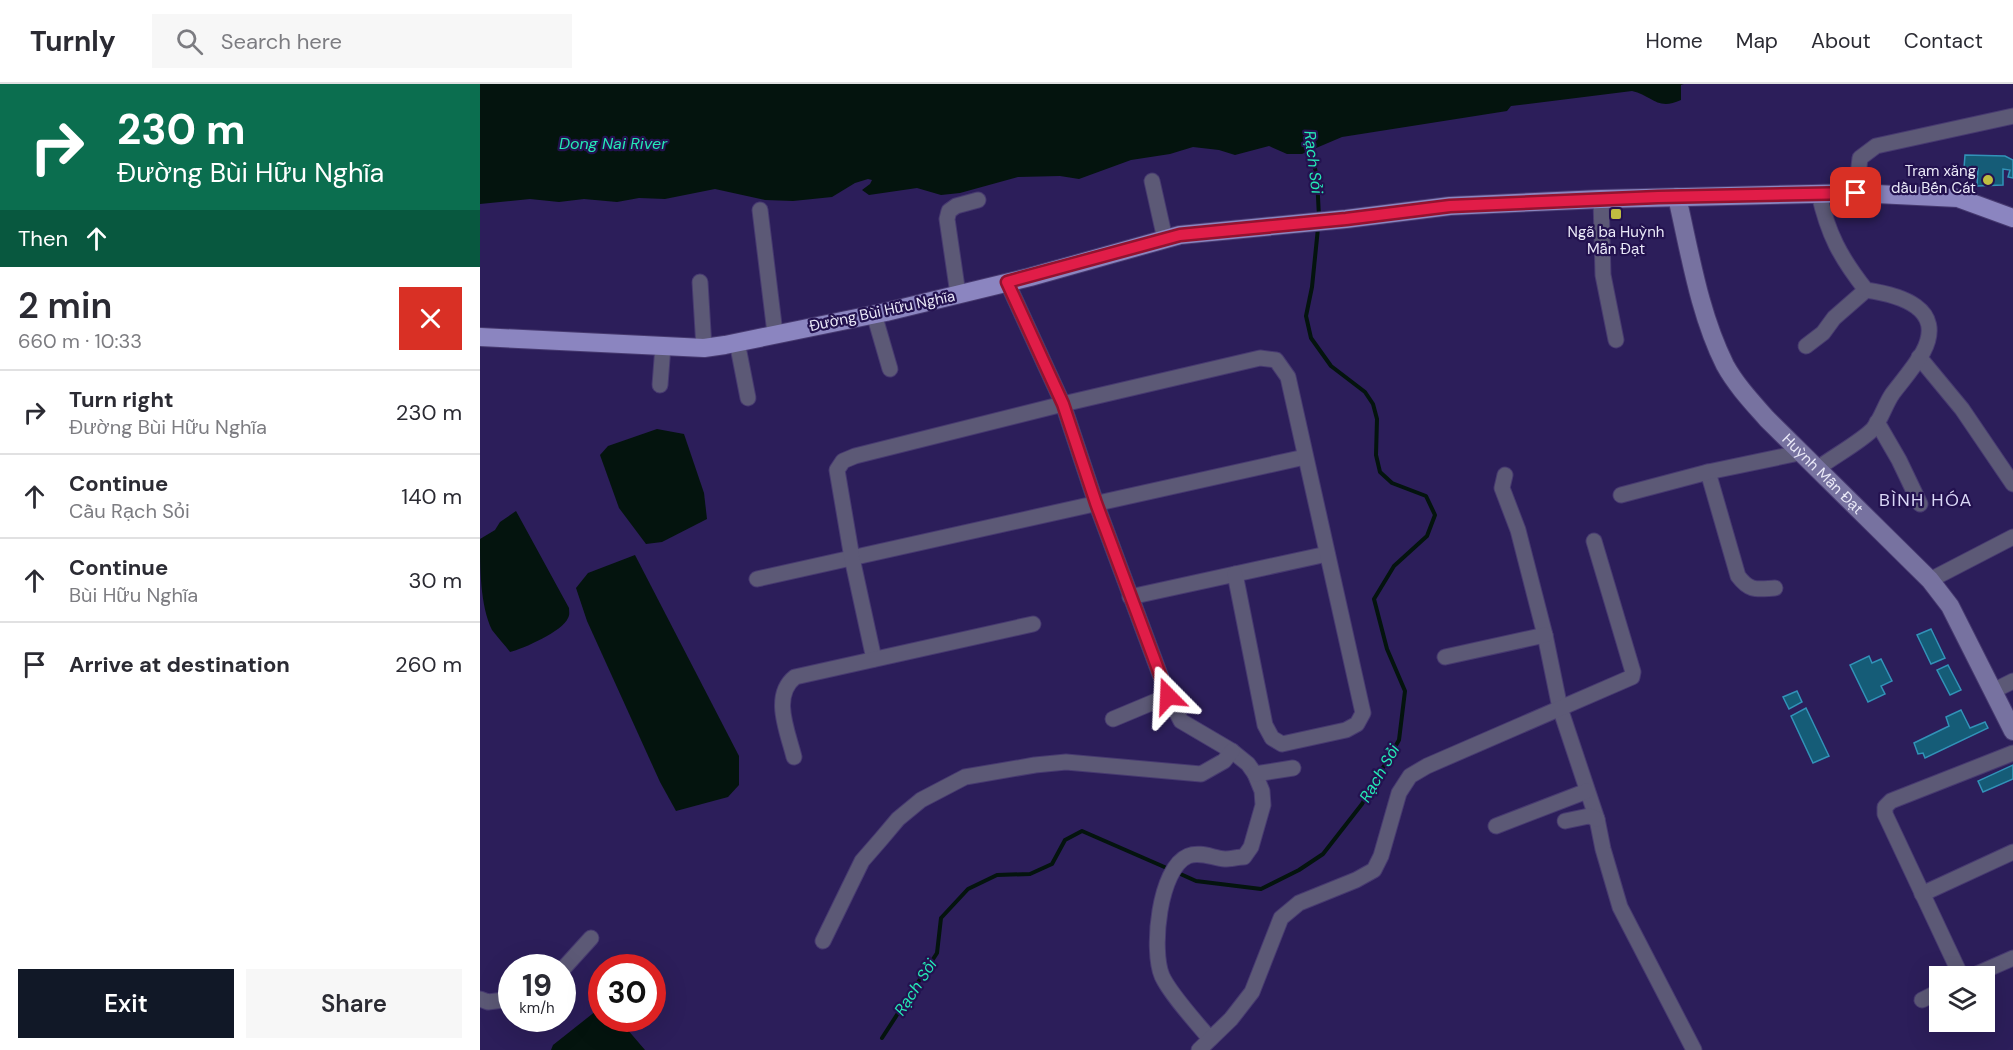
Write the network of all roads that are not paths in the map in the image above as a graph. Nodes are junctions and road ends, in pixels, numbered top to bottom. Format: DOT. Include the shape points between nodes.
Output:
graph roads {
  1 [pos="2013,116"];
  2 [pos="1152,181"];
  3 [pos="1856,193"];
  4 [pos="1818,194"];
  5 [pos="1677,197"];
  6 [pos="1601,199"];
  7 [pos="978,200"];
  8 [pos="760,210"];
  9 [pos="2013,218"];
  10 [pos="1165,239"];
  11 [pos="700,282"];
  12 [pos="1007,282"];
  13 [pos="1866,290"];
  14 [pos="958,294"];
  15 [pos="874,314"];
  16 [pos="775,333"];
  17 [pos="480,337"];
  18 [pos="1616,340"];
  19 [pos="737,342"];
  20 [pos="663,346"];
  21 [pos="1806,346"];
  22 [pos="704,348"];
  23 [pos="1919,357"];
  24 [pos="890,369"];
  25 [pos="660,385"];
  26 [pos="748,398"];
  27 [pos="1063,404"];
  28 [pos="1877,422"];
  29 [pos="1799,453"];
  30 [pos="1305,457"];
  31 [pos="1817,469"];
  32 [pos="1708,472"];
  33 [pos="1505,475"];
  34 [pos="2013,484"];
  35 [pos="1621,495"];
  36 [pos="1096,503"];
  37 [pos="1920,504"];
  38 [pos="2013,537"];
  39 [pos="1594,541"];
  40 [pos="1327,554"];
  41 [pos="852,558"];
  42 [pos="1235,574"];
  43 [pos="757,579"];
  44 [pos="1930,580"];
  45 [pos="1775,588"];
  46 [pos="1130,597"];
  47 [pos="1033,624"];
  48 [pos="1545,635"];
  49 [pos="1445,657"];
  50 [pos="874,659"];
  51 [pos="2013,681"];
  52 [pos="1993,691"];
  53 [pos="1168,696"];
  54 [pos="1560,708"];
  55 [pos="1113,719"];
  56 [pos="2013,731"];
  57 [pos="1226,747"];
  58 [pos="2013,753"];
  59 [pos="794,758"];
  60 [pos="1293,768"];
  61 [pos="1255,774"];
  62 [pos="1587,791"];
  63 [pos="1596,819"];
  64 [pos="1565,821"];
  65 [pos="1496,826"];
  66 [pos="2013,852"];
  67 [pos="1923,894"];
  68 [pos="591,938"];
  69 [pos="823,941"];
  70 [pos="576,955"];
  71 [pos="2013,958"];
  72 [pos="1956,966"];
  73 [pos="1995,966"];
  74 [pos="1929,996"];
  75 [pos="480,999"];
  76 [pos="1922,1000"];
  77 [pos="498,1001"];
  78 [pos="1204,1045"];
  79 [pos="1694,1050"];
  1 -- 3 [label="street" via="1876,146 1860,158"];
  2 -- 10 [label="street"];
  3 -- 4 [label="main road, Đường Bùi Hữu Nghĩa"];
  3 -- 9 [label="main road, Đường Bùi Hữu Nghĩa" via="1958,198"];
  4 -- 5 [label="main road, Đường Bùi Hữu Nghĩa"];
  4 -- 13 [label="street" via="1833,242"];
  5 -- 6 [label="main road, Đường Bùi Hữu Nghĩa"];
  5 -- 29 [label="main road, Huỳnh Mẫn Đạt" via="1700,292 1725,365 1742,391"];
  6 -- 10 [label="main road, Đường Bùi Hữu Nghĩa" via="1450,206"];
  6 -- 18 [label="street" via="1603,275"];
  7 -- 14 [label="street" via="956,206 947,219"];
  8 -- 16 [label="street"];
  10 -- 12 [label="main road, Đường Bùi Hữu Nghĩa"];
  11 -- 22 [label="street"];
  12 -- 14 [label="main road, Đường Bùi Hữu Nghĩa"];
  12 -- 27 [label="street"];
  13 -- 21 [label="street"];
  13 -- 23 [label="street" via="1902,299 1927,316 1930,332"];
  14 -- 15 [label="main road, Đường Bùi Hữu Nghĩa"];
  15 -- 16 [label="main road, Đường Bùi Hữu Nghĩa"];
  15 -- 24 [label="street"];
  16 -- 19 [label="main road, Đường Bùi Hữu Nghĩa"];
  17 -- 20 [label="main road, Đường Bùi Hữu Nghĩa"];
  19 -- 22 [label="main road, Đường Bùi Hữu Nghĩa"];
  19 -- 26 [label="street"];
  20 -- 22 [label="main road, Đường Bùi Hữu Nghĩa"];
  20 -- 25 [label="street"];
  23 -- 28 [label="street"];
  23 -- 34 [label="street" via="1962,410"];
  27 -- 30 [label="street" via="1260,358 1276,360 1288,377"];
  27 -- 36 [label="street"];
  27 -- 41 [label="street" via="843,461 837,470"];
  28 -- 31 [label="street"];
  28 -- 37 [label="street"];
  29 -- 31 [label="main road, Huỳnh Mẫn Đạt"];
  29 -- 32 [label="street"];
  30 -- 36 [label="street"];
  30 -- 40 [label="street"];
  31 -- 44 [label="main road, Huỳnh Mẫn Đạt"];
  32 -- 35 [label="street"];
  32 -- 45 [label="street" via="1738,576 1746,586 1755,589"];
  33 -- 48 [label="street" via="1502,488 1518,530"];
  36 -- 41 [label="street"];
  36 -- 46 [label="street"];
  38 -- 44 [label="street"];
  39 -- 54 [label="street" via="1632,677"];
  40 -- 42 [label="street"];
  40 -- 42 [label="street" via="1363,713 1357,724 1346,730 1282,744 1272,738 1265,725"];
  41 -- 43 [label="street"];
  41 -- 50 [label="street"];
  42 -- 46 [label="street"];
  44 -- 52 [label="main road, Huỳnh Mẫn Đạt" via="1950,606"];
  46 -- 53 [label="street"];
  47 -- 50 [label="street"];
  48 -- 49 [label="street"];
  48 -- 54 [label="street"];
  50 -- 59 [label="street" via="795,677 789,682 782,700"];
  51 -- 52 [label="street"];
  52 -- 56 [label="main road, Huỳnh Mẫn Đạt"];
  53 -- 55 [label="street"];
  53 -- 57 [label="street" via="1181,721"];
  54 -- 62 [label="street"];
  54 -- 78 [label="street" via="1410,776 1400,793 1374,870 1299,903 1281,918 1252,992"];
  57 -- 61 [label="street"];
  57 -- 69 [label="street" via="1224,761 1201,774 1066,762 965,777 921,800 898,819 862,861"];
  58 -- 67 [label="street" via="1885,807"];
  60 -- 61 [label="street"];
  61 -- 78 [label="street" via="1263,805 1251,847 1244,857 1188,856 1179,862 1165,885 1158,963"];
  62 -- 63 [label="street"];
  62 -- 65 [label="street"];
  63 -- 64 [label="street" via="1589,816"];
  63 -- 79 [label="street" via="1620,907"];
  66 -- 67 [label="street"];
  67 -- 72 [label="street"];
  68 -- 70 [label="street"];
  71 -- 73 [label="street"];
  74 -- 76 [label="street"];
  75 -- 77 [label="street"];
}
